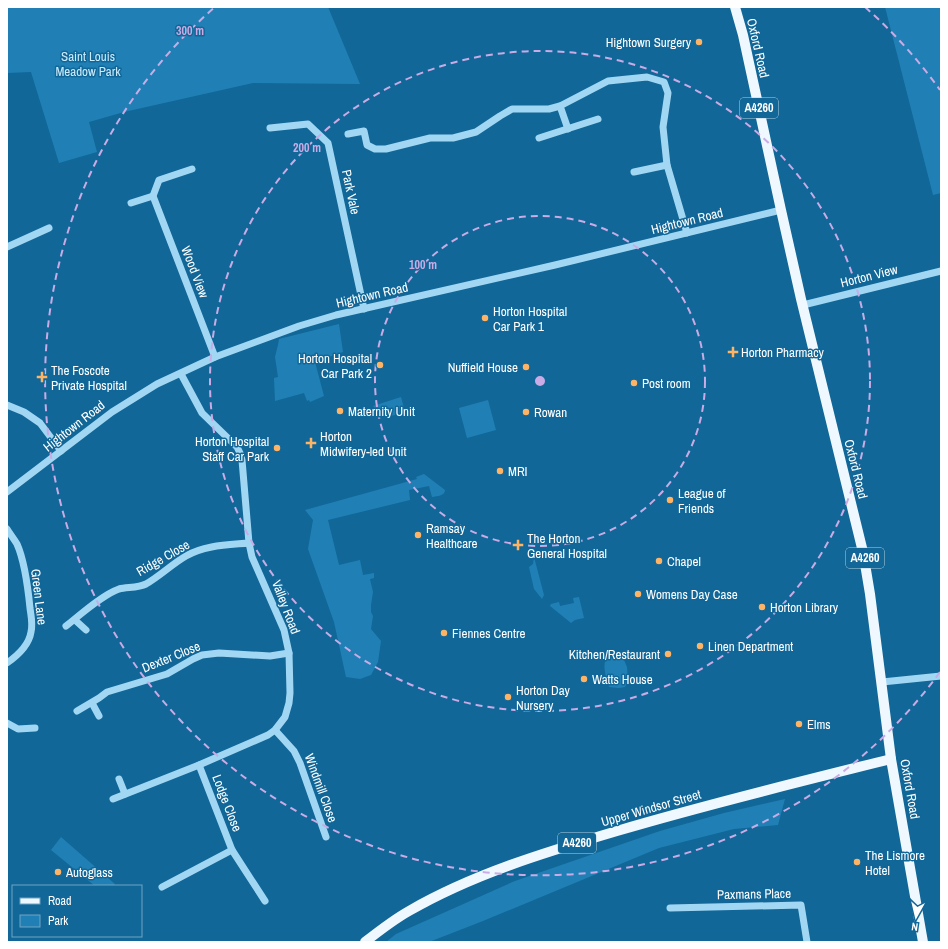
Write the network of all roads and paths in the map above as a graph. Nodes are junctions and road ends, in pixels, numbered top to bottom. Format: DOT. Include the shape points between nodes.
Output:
graph roads {
  1 [pos="735,7"];
  2 [pos="560,106"];
  3 [pos="598,119"];
  4 [pos="270,128"];
  5 [pos="568,129"];
  6 [pos="348,134"];
  7 [pos="539,138"];
  8 [pos="666,165"];
  9 [pos="192,169"];
  10 [pos="634,172"];
  11 [pos="153,196"];
  12 [pos="131,203"];
  13 [pos="781,210"];
  14 [pos="49,228"];
  15 [pos="687,233"];
  16 [pos="7,247"];
  17 [pos="941,271"];
  18 [pos="803,305"];
  19 [pos="364,309"];
  20 [pos="215,357"];
  21 [pos="181,374"];
  22 [pos="7,405"];
  23 [pos="61,451"];
  24 [pos="7,492"];
  25 [pos="7,529"];
  26 [pos="249,543"];
  27 [pos="75,620"];
  28 [pos="66,626"];
  29 [pos="86,630"];
  30 [pos="289,653"];
  31 [pos="7,663"];
  32 [pos="941,676"];
  33 [pos="882,682"];
  34 [pos="92,703"];
  35 [pos="77,711"];
  36 [pos="99,716"];
  37 [pos="7,723"];
  38 [pos="34,728"];
  39 [pos="276,730"];
  40 [pos="891,759"];
  41 [pos="199,765"];
  42 [pos="119,779"];
  43 [pos="125,794"];
  44 [pos="113,799"];
  45 [pos="326,837"];
  46 [pos="232,850"];
  47 [pos="162,887"];
  48 [pos="265,902"];
  49 [pos="670,908"];
  50 [pos="364,942"];
  51 [pos="807,942"];
  52 [pos="923,942"];
  1 -- 13 [label="main road, Oxford Road / A4260"];
  2 -- 5 [label="street"];
  2 -- 6 [label="street" via="549,109 512,109 476,132 453,138 430,138 386,149 375,149 367,145 364,131"];
  2 -- 8 [label="street" via="608,81 647,77 664,82 668,93 663,127"];
  3 -- 5 [label="street"];
  4 -- 19 [label="street, Park Vale" via="308,124 328,143"];
  5 -- 7 [label="street"];
  8 -- 10 [label="street"];
  8 -- 15 [label="street"];
  9 -- 11 [label="street" via="159,180"];
  11 -- 12 [label="street"];
  11 -- 20 [label="street, Wood View"];
  13 -- 15 [label="street, Hightown Road"];
  13 -- 18 [label="main road, Oxford Road / A4260"];
  14 -- 16 [label="street"];
  15 -- 19 [label="street, Hightown Road"];
  17 -- 18 [label="street, Horton View"];
  18 -- 33 [label="main road, Oxford Road / A4260" via="863,552"];
  19 -- 20 [label="street, Hightown Road" via="299,326"];
  20 -- 21 [label="street, Hightown Road"];
  21 -- 23 [label="street, Hightown Road" via="158,384 112,412"];
  21 -- 26 [label="street, Valley Road" via="202,413 240,453"];
  22 -- 23 [label="street" via="40,423"];
  23 -- 24 [label="street, Hightown Road"];
  25 -- 31 [label="street, Green Lane" via="17,544 23,566 32,622 25,647"];
  26 -- 27 [label="street, Ridge Close" via="198,550 144,585 118,590 103,597"];
  26 -- 30 [label="street, Valley Road" via="252,557 284,630"];
  27 -- 28 [label="street, Ridge Close"];
  27 -- 29 [label="street"];
  30 -- 34 [label="street, Dexter Close" via="270,656 219,653 202,655 167,674 107,692"];
  30 -- 39 [label="street, Valley Road" via="289,703 285,717"];
  32 -- 33 [label="street"];
  33 -- 40 [label="main road, Oxford Road / A4260"];
  34 -- 35 [label="street, Dexter Close"];
  34 -- 36 [label="street"];
  37 -- 38 [label="street" via="18,729"];
  39 -- 41 [label="street, Valley Road"];
  39 -- 45 [label="street, Windmill Close" via="297,757"];
  40 -- 50 [label="main road, Upper Windsor Street / A4260" via="664,817 498,870 436,896"];
  40 -- 52 [label="main road, Oxford Road"];
  41 -- 43 [label="street, Valley Road"];
  41 -- 46 [label="street, Lodge Close"];
  42 -- 43 [label="street"];
  43 -- 44 [label="street, Valley Road"];
  46 -- 47 [label="street, Lodge Close"];
  46 -- 48 [label="street, Lodge Close"];
  49 -- 51 [label="street, Paxmans Place" via="801,905"];
}
